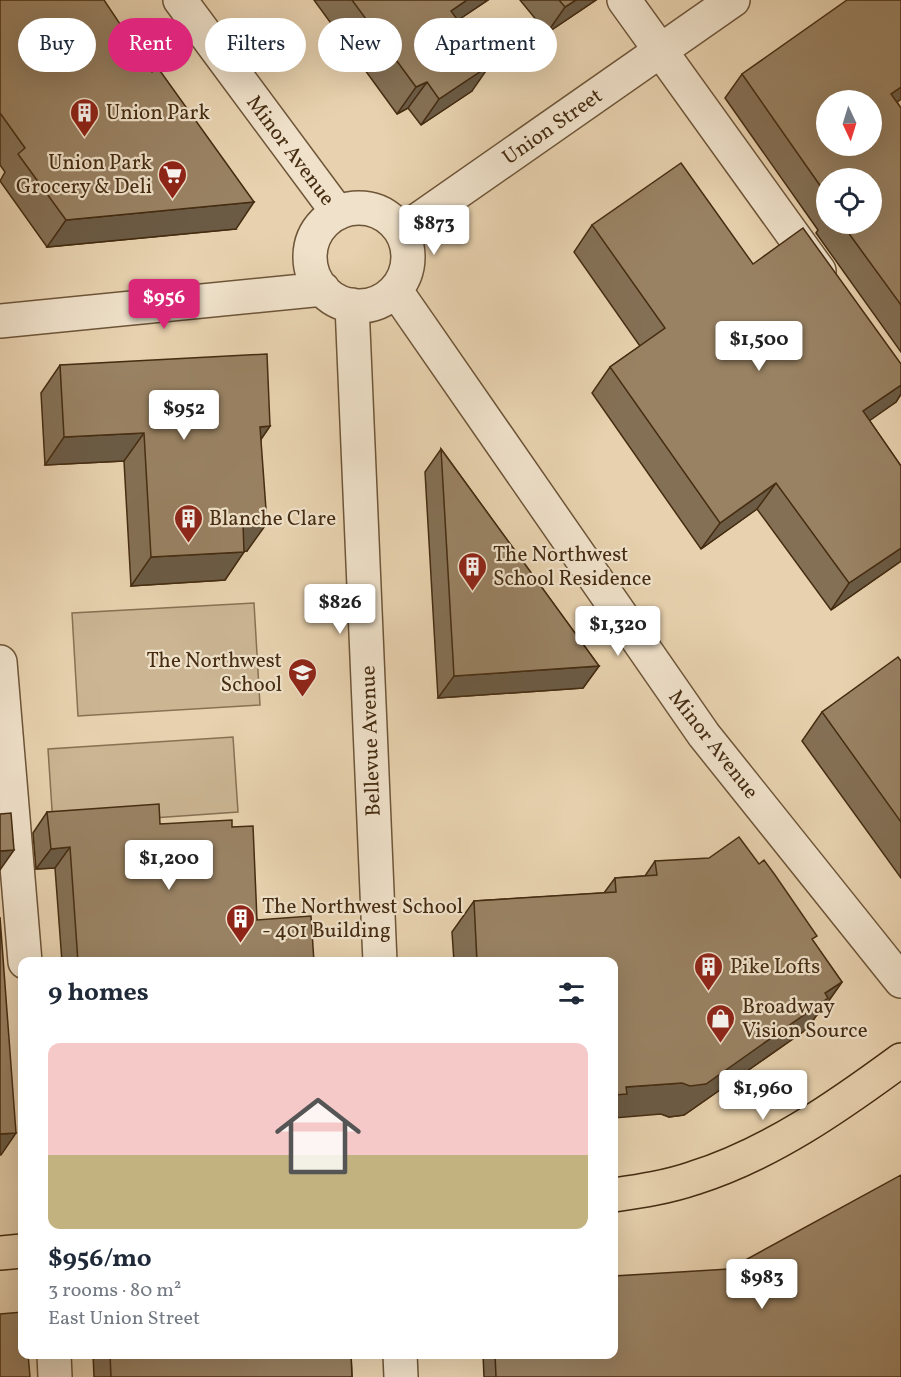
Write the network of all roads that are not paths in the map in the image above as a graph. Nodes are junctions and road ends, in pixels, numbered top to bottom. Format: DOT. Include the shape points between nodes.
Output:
graph roads {
  1 [pos="180,0"];
  2 [pos="624,0"];
  3 [pos="733,0"];
  4 [pos="660,50"];
  5 [pos="338,213"];
  6 [pos="402,231"];
  7 [pos="323,289"];
  8 [pos="396,291"];
  9 [pos="838,298"];
  10 [pos="352,305"];
  11 [pos="0,321"];
  12 [pos="0,663"];
  13 [pos="25,957"];
  14 [pos="380,957"];
  15 [pos="901,981"];
  16 [pos="901,1060"];
  17 [pos="618,1194"];
  18 [pos="18,1251"];
  19 [pos="0,1253"];
  20 [pos="54,1359"];
  21 [pos="400,1359"];
  22 [pos="55,1377"];
  23 [pos="401,1377"];
  1 -- 5 [label="street, Minor Avenue"];
  2 -- 4 [label="street"];
  3 -- 4 [label="street, Union Street"];
  4 -- 6 [label="street, Union Street"];
  4 -- 9 [label="street"];
  5 -- 6 [label="street" via="368,209 387,216"];
  5 -- 7 [label="street" via="320,228 312,243 313,272"];
  6 -- 8 [label="street" via="408,267"];
  7 -- 10 [label="street" via="329,296"];
  7 -- 11 [label="street"];
  8 -- 10 [label="street" via="379,302"];
  8 -- 15 [label="street, Minor Avenue" via="680,702"];
  10 -- 14 [label="street, Bellevue Avenue"];
  12 -- 13 [label="street"];
  16 -- 17 [label="main road" via="832,1109 752,1155 679,1183"];
  18 -- 19 [label="main road"];
  20 -- 22 [label="street"];
  21 -- 23 [label="street"];
}
